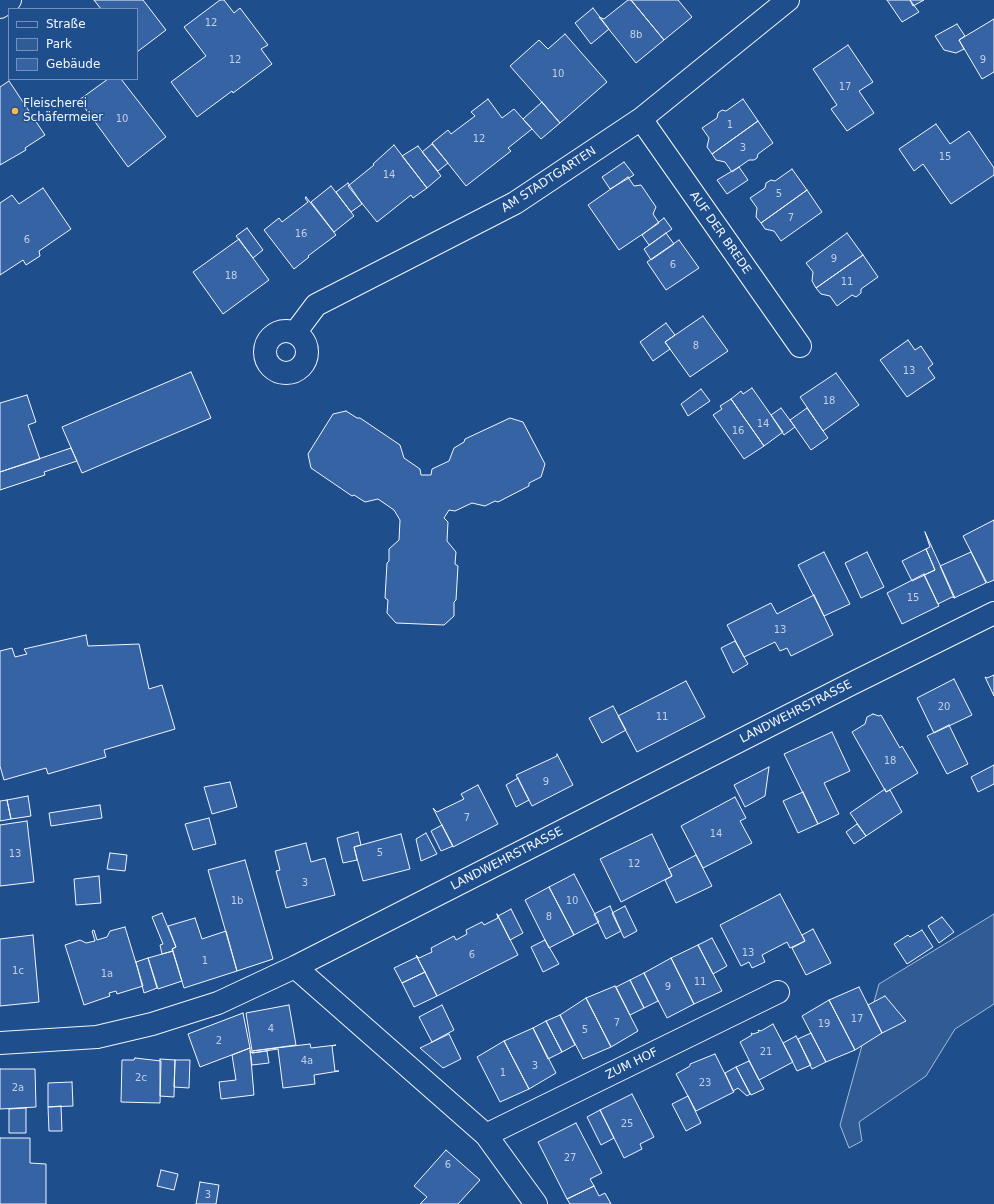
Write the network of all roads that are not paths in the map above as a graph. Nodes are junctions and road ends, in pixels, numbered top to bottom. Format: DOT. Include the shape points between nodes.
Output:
graph roads {
  1 [pos="10,0"];
  2 [pos="788,0"];
  3 [pos="0,7"];
  4 [pos="641,119"];
  5 [pos="295,333"];
  6 [pos="800,346"];
  7 [pos="994,613"];
  8 [pos="295,966"];
  9 [pos="778,992"];
  10 [pos="0,1043"];
  11 [pos="486,1136"];
  12 [pos="536,1204"];
  1 -- 3 [label="street"];
  2 -- 4 [label="street, AM STADTGARTEN"];
  4 -- 5 [label="street, AM STADTGARTEN" via="515,204 316,305"];
  4 -- 6 [label="street, AUF DER BREDE"];
  7 -- 8 [label="street, LANDWEHRSTRASSE"];
  8 -- 10 [label="street, LANDWEHRSTRASSE" via="218,1003 152,1024 97,1037"];
  8 -- 11 [label="street"];
  9 -- 11 [label="street, ZUM HOF"];
  11 -- 12 [label="street"];
}
